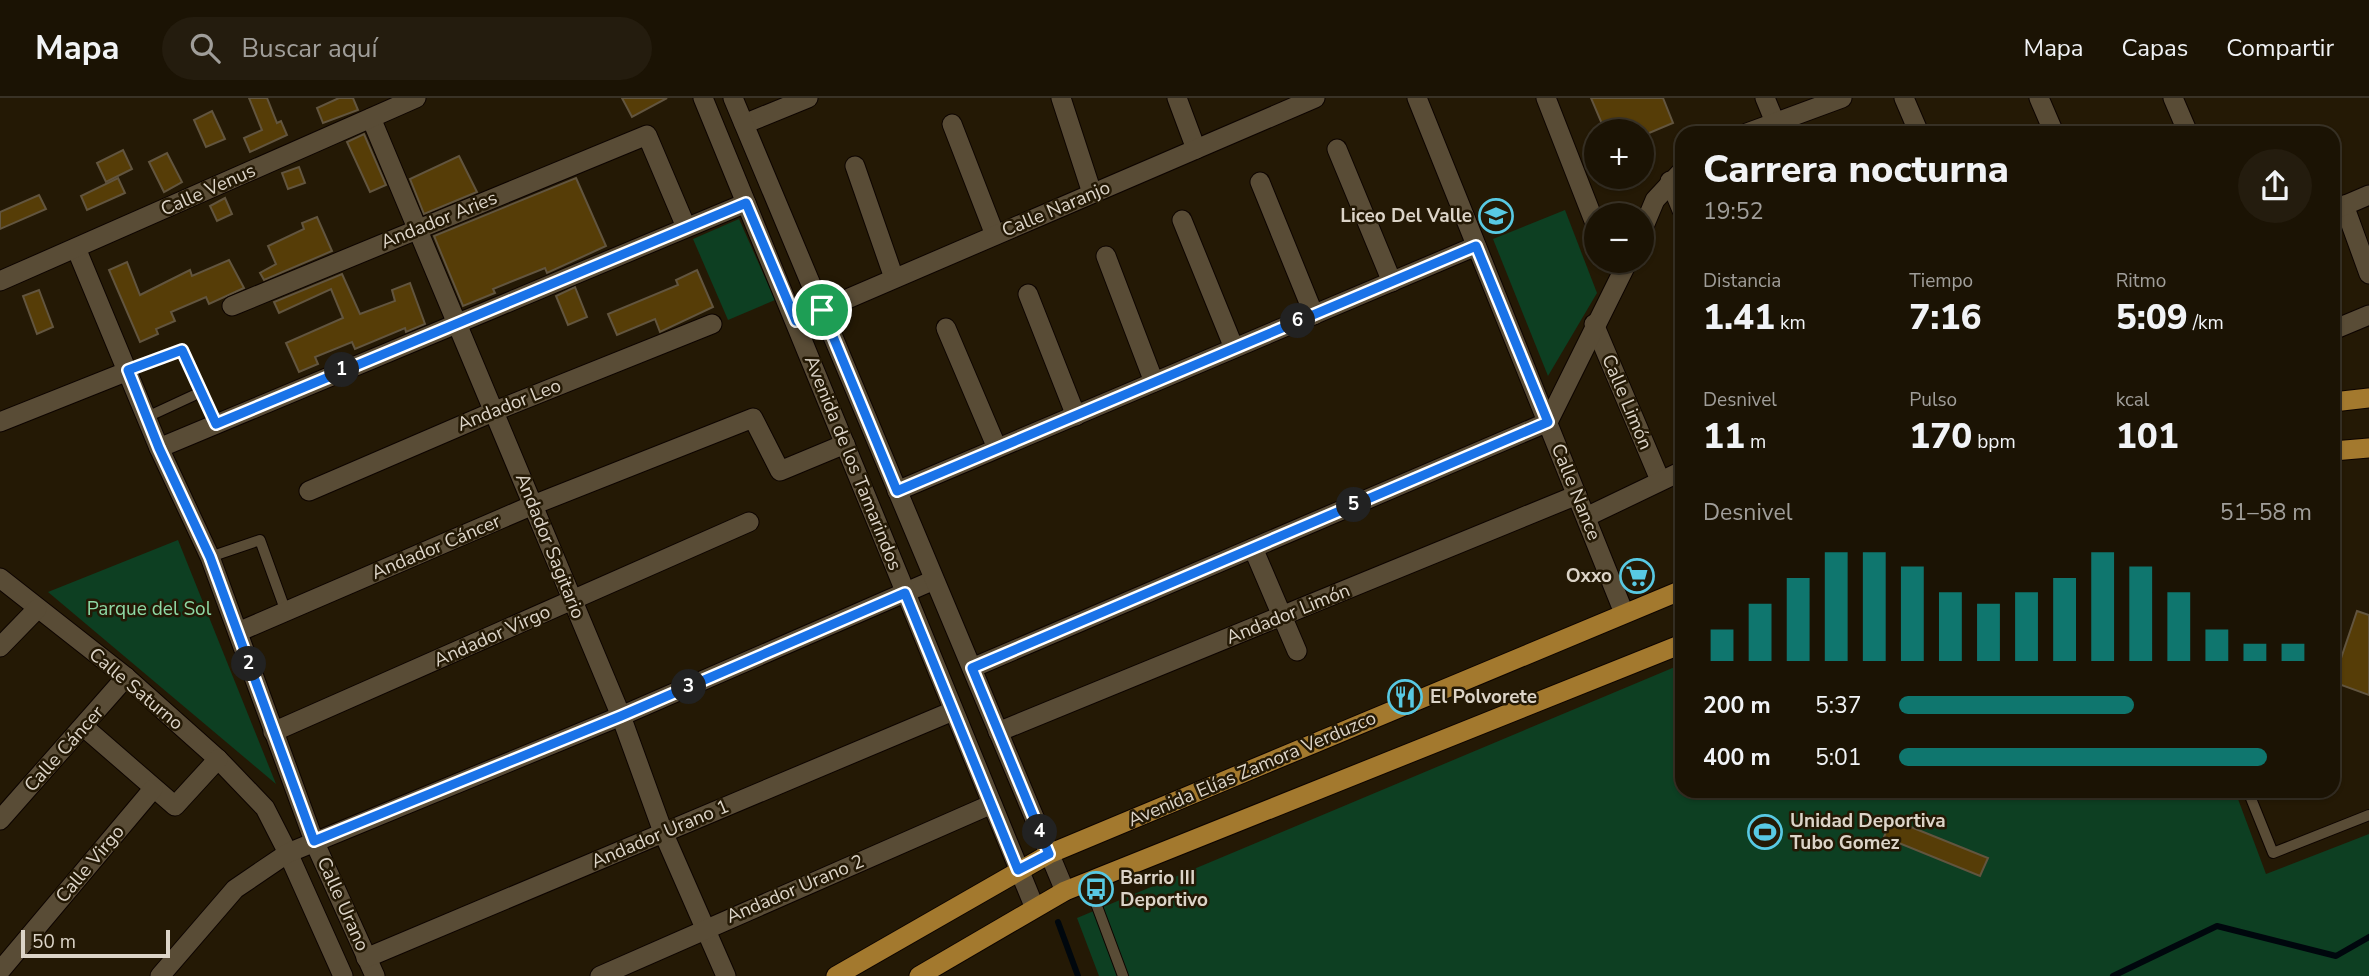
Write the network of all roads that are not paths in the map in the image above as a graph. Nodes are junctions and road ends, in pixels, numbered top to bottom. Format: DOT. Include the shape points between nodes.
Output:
graph roads {
  1 [pos="416,98"];
  2 [pos="703,98"];
  3 [pos="733,98"];
  4 [pos="808,98"];
  5 [pos="1061,98"];
  6 [pos="1177,98"];
  7 [pos="1417,98"];
  8 [pos="1546,98"];
  9 [pos="1765,98"];
  10 [pos="1842,98"];
  11 [pos="1904,98"];
  12 [pos="2039,98"];
  13 [pos="2173,98"];
  14 [pos="1303,101"];
  15 [pos="371,118"];
  16 [pos="744,124"];
  17 [pos="952,124"];
  18 [pos="1776,126"];
  19 [pos="1781,126"];
  20 [pos="1916,126"];
  21 [pos="2051,126"];
  22 [pos="2185,126"];
  23 [pos="1196,149"];
  24 [pos="1337,149"];
  25 [pos="856,166"];
  26 [pos="1675,177"];
  27 [pos="1260,182"];
  28 [pos="1092,193"];
  29 [pos="2369,195"];
  30 [pos="746,203"];
  31 [pos="1587,203"];
  32 [pos="1654,203"];
  33 [pos="2340,208"];
  34 [pos="2340,210"];
  35 [pos="1182,220"];
  36 [pos="686,227"];
  37 [pos="417,229"];
  38 [pos="995,236"];
  39 [pos="1476,246"];
  40 [pos="76,248"];
  41 [pos="1106,256"];
  42 [pos="1614,273"];
  43 [pos="1623,273"];
  44 [pos="2369,274"];
  45 [pos="894,278"];
  46 [pos="0,281"];
  47 [pos="1392,282"];
  48 [pos="1618,283"];
  49 [pos="1028,295"];
  50 [pos="232,306"];
  51 [pos="822,310"];
  52 [pos="1314,315"];
  53 [pos="2369,315"];
  54 [pos="458,321"];
  55 [pos="796,321"];
  56 [pos="712,324"];
  57 [pos="1594,324"];
  58 [pos="2340,327"];
  59 [pos="946,328"];
  60 [pos="1234,348"];
  61 [pos="128,370"];
  62 [pos="1154,383"];
  63 [pos="201,392"];
  64 [pos="2369,398"];
  65 [pos="2340,401"];
  66 [pos="495,411"];
  67 [pos="1076,416"];
  68 [pos="147,417"];
  69 [pos="0,422"];
  70 [pos="1548,422"];
  71 [pos="216,424"];
  72 [pos="845,444"];
  73 [pos="2369,447"];
  74 [pos="159,448"];
  75 [pos="998,448"];
  76 [pos="2340,450"];
  77 [pos="1675,474"];
  78 [pos="1660,480"];
  79 [pos="309,491"];
  80 [pos="897,491"];
  81 [pos="1577,495"];
  82 [pos="533,505"];
  83 [pos="1586,517"];
  84 [pos="749,522"];
  85 [pos="1254,548"];
  86 [pos="210,557"];
  87 [pos="0,578"];
  88 [pos="934,579"];
  89 [pos="905,593"];
  90 [pos="1675,593"];
  91 [pos="572,601"];
  92 [pos="37,609"];
  93 [pos="286,612"];
  94 [pos="1624,613"];
  95 [pos="1283,616"];
  96 [pos="238,632"];
  97 [pos="1675,646"];
  98 [pos="0,648"];
  99 [pos="1297,651"];
  100 [pos="972,668"];
  101 [pos="126,677"];
  102 [pos="953,710"];
  103 [pos="621,716"];
  104 [pos="84,727"];
  105 [pos="273,732"];
  106 [pos="998,732"];
  107 [pos="218,759"];
  108 [pos="153,789"];
  109 [pos="2251,798"];
  110 [pos="992,804"];
  111 [pos="265,808"];
  112 [pos="2369,815"];
  113 [pos="0,820"];
  114 [pos="663,832"];
  115 [pos="314,841"];
  116 [pos="288,852"];
  117 [pos="1049,854"];
  118 [pos="1018,870"];
  119 [pos="1088,882"];
  120 [pos="1065,891"];
  121 [pos="1034,906"];
  122 [pos="705,928"];
  123 [pos="366,958"];
  124 [pos="0,971"];
  125 [pos="160,976"];
  126 [pos="343,976"];
  127 [pos="375,976"];
  128 [pos="600,976"];
  129 [pos="726,976"];
  130 [pos="836,976"];
  131 [pos="919,976"];
  132 [pos="1123,976"];
  1 -- 15 [label="street, Calle Venus"];
  2 -- 30 [label="street, Avenida de los Tamarindos"];
  3 -- 16 [label="street"];
  4 -- 16 [label="street"];
  5 -- 28 [label="street"];
  6 -- 23 [label="street"];
  7 -- 39 [label="street, Calle Nance"];
  8 -- 31 [label="street"];
  9 -- 18 [label="street"];
  10 -- 19 [label="street"];
  11 -- 20 [label="street"];
  12 -- 21 [label="street"];
  13 -- 22 [label="street"];
  14 -- 23 [label="street, Calle Naranjo"];
  15 -- 37 [label="street, Andador Sagitario"];
  15 -- 40 [label="street, Calle Venus"];
  16 -- 51 [label="street"];
  17 -- 38 [label="street"];
  23 -- 28 [label="street, Calle Naranjo"];
  24 -- 47 [label="street"];
  25 -- 45 [label="street"];
  26 -- 32 [label="street"];
  27 -- 52 [label="street"];
  28 -- 38 [label="street, Calle Naranjo"];
  29 -- 33 [label="street"];
  30 -- 36 [label="street"];
  30 -- 55 [label="street, Avenida de los Tamarindos"];
  34 -- 44 [label="street"];
  35 -- 60 [label="street"];
  36 -- 37 [label="street, Andador Aries" via="647,135"];
  36 -- 54 [label="street"];
  37 -- 50 [label="street, Andador Aries"];
  37 -- 54 [label="street, Andador Sagitario"];
  38 -- 45 [label="street, Calle Naranjo"];
  39 -- 47 [label="street"];
  39 -- 70 [label="street, Calle Nance"];
  40 -- 46 [label="street, Calle Venus"];
  40 -- 61 [label="street, Calle Urano"];
  41 -- 62 [label="street"];
  42 -- 48 [label="street"];
  43 -- 48 [label="street, Calle Limón"];
  45 -- 51 [label="street, Calle Naranjo"];
  47 -- 52 [label="street"];
  48 -- 57 [label="street, Calle Limón"];
  49 -- 67 [label="street"];
  51 -- 55 [label="street, Calle Naranjo"];
  51 -- 80 [label="street"];
  52 -- 60 [label="street"];
  53 -- 58 [label="street"];
  54 -- 66 [label="street, Andador Sagitario"];
  54 -- 71 [label="street"];
  55 -- 72 [label="street, Avenida de los Tamarindos"];
  56 -- 66 [label="street, Andador Leo"];
  57 -- 70 [label="street, Calle Limón"];
  57 -- 78 [label="street, Calle Limón"];
  59 -- 75 [label="street"];
  60 -- 62 [label="street"];
  61 -- 63 [label="lane" via="182,350"];
  61 -- 68 [label="street, Calle Urano"];
  61 -- 69 [label="street"];
  62 -- 67 [label="street"];
  63 -- 68 [label="lane"];
  63 -- 71 [label="lane"];
  64 -- 65 [label="main road"];
  66 -- 79 [label="street, Andador Leo"];
  66 -- 82 [label="street, Andador Sagitario"];
  67 -- 75 [label="street"];
  68 -- 74 [label="street, Calle Urano"];
  70 -- 81 [label="street, Calle Nance"];
  70 -- 85 [label="street"];
  71 -- 74 [label="street"];
  72 -- 82 [label="street, Andador Cáncer" via="780,471 753,418"];
  72 -- 89 [label="street, Avenida de los Tamarindos"];
  73 -- 76 [label="main road"];
  74 -- 86 [label="street, Calle Urano"];
  75 -- 80 [label="street"];
  77 -- 78 [label="street"];
  78 -- 83 [label="street"];
  80 -- 88 [label="street"];
  81 -- 83 [label="street, Calle Nance"];
  81 -- 95 [label="street, Andador Limón"];
  82 -- 91 [label="street, Andador Sagitario"];
  82 -- 93 [label="street, Andador Cáncer"];
  83 -- 94 [label="street, Calle Nance"];
  84 -- 91 [label="street, Andador Virgo"];
  85 -- 95 [label="street"];
  85 -- 100 [label="street"];
  86 -- 93 [label="lane" via="260,540"];
  86 -- 96 [label="street, Calle Urano"];
  87 -- 92 [label="street, Calle Saturno"];
  88 -- 89 [label="street"];
  88 -- 100 [label="street"];
  89 -- 102 [label="street, Avenida de los Tamarindos"];
  89 -- 103 [label="street"];
  90 -- 94 [label="main road, Avenida Elías Zamora Verduzco"];
  91 -- 103 [label="street, Andador Sagitario"];
  91 -- 105 [label="street, Andador Virgo"];
  92 -- 98 [label="street"];
  92 -- 101 [label="street, Calle Saturno"];
  93 -- 96 [label="street, Andador Cáncer"];
  94 -- 117 [label="main road, Avenida Elías Zamora Verduzco"];
  95 -- 99 [label="street"];
  95 -- 106 [label="street, Andador Limón"];
  96 -- 105 [label="street, Calle Urano"];
  97 -- 119 [label="main road"];
  100 -- 106 [label="street"];
  101 -- 104 [label="street, Calle Cáncer"];
  101 -- 107 [label="street, Calle Saturno"];
  102 -- 110 [label="street, Avenida de los Tamarindos"];
  102 -- 114 [label="street, Andador Urano 1"];
  103 -- 114 [label="street, Andador Sagitario"];
  103 -- 115 [label="street"];
  104 -- 108 [label="street"];
  104 -- 113 [label="street, Calle Cáncer"];
  105 -- 115 [label="street, Calle Urano"];
  106 -- 117 [label="street"];
  107 -- 108 [label="street" via="175,806"];
  107 -- 111 [label="street, Calle Saturno"];
  108 -- 124 [label="street, Calle Virgo"];
  109 -- 112 [label="lane" via="2273,853"];
  110 -- 118 [label="street, Avenida de los Tamarindos"];
  110 -- 122 [label="street, Andador Urano 2"];
  111 -- 116 [label="street, Calle Urano"];
  114 -- 122 [label="street, Andador Sagitario"];
  114 -- 123 [label="street, Andador Urano 1"];
  115 -- 116 [label="street"];
  115 -- 123 [label="street, Calle Urano"];
  116 -- 125 [label="street" via="235,889"];
  116 -- 126 [label="street, Calle Urano"];
  117 -- 118 [label="main road, Avenida Elías Zamora Verduzco"];
  117 -- 120 [label="street"];
  118 -- 121 [label="street, Avenida de los Tamarindos"];
  118 -- 130 [label="main road, Avenida Elías Zamora Verduzco"];
  119 -- 120 [label="main road"];
  119 -- 132 [label="lane"];
  120 -- 121 [label="main road"];
  121 -- 131 [label="main road"];
  122 -- 128 [label="street, Andador Urano 2"];
  122 -- 129 [label="street, Andador Sagitario"];
  123 -- 127 [label="street, Calle Urano"];
}
